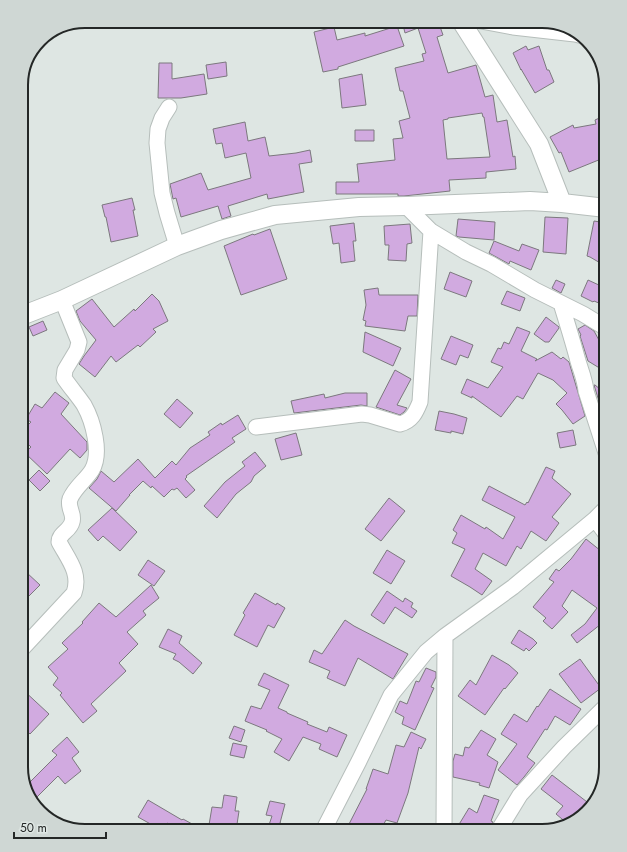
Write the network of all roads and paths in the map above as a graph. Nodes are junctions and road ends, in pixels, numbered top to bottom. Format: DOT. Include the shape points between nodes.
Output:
graph roads {
  1 [pos="466,28"];
  2 [pos="522,28"];
  3 [pos="563,32"];
  4 [pos="169,108"];
  5 [pos="562,203"];
  6 [pos="406,206"];
  7 [pos="599,207"];
  8 [pos="431,231"];
  9 [pos="177,246"];
  10 [pos="62,300"];
  11 [pos="561,304"];
  12 [pos="28,313"];
  13 [pos="599,324"];
  14 [pos="256,427"];
  15 [pos="599,431"];
  16 [pos="599,516"];
  17 [pos="445,636"];
  18 [pos="28,642"];
  19 [pos="599,713"];
  20 [pos="327,824"];
  21 [pos="444,824"];
  22 [pos="502,824"];
  1 -- 5 [label="street" via="539,144"];
  2 -- 3 [label="street"];
  4 -- 9 [label="street" via="158,129 157,143 162,193"];
  5 -- 6 [label="street" via="530,201"];
  5 -- 7 [label="street"];
  6 -- 8 [label="street"];
  6 -- 9 [label="street" via="359,207 275,215"];
  8 -- 11 [label="street"];
  8 -- 14 [label="street" via="420,402 415,414 406,423 400,424 362,414"];
  9 -- 10 [label="street"];
  10 -- 12 [label="street"];
  10 -- 18 [label="street" via="79,342 78,350 65,370 64,378 84,406 93,426 97,444 96,458 93,469 70,499 72,522 59,539 75,572 77,586 74,593"];
  11 -- 13 [label="street"];
  11 -- 15 [label="street"];
  16 -- 17 [label="street" via="513,587"];
  17 -- 20 [label="street" via="426,652 391,696"];
  17 -- 21 [label="street"];
  19 -- 22 [label="street" via="520,795"];
}
